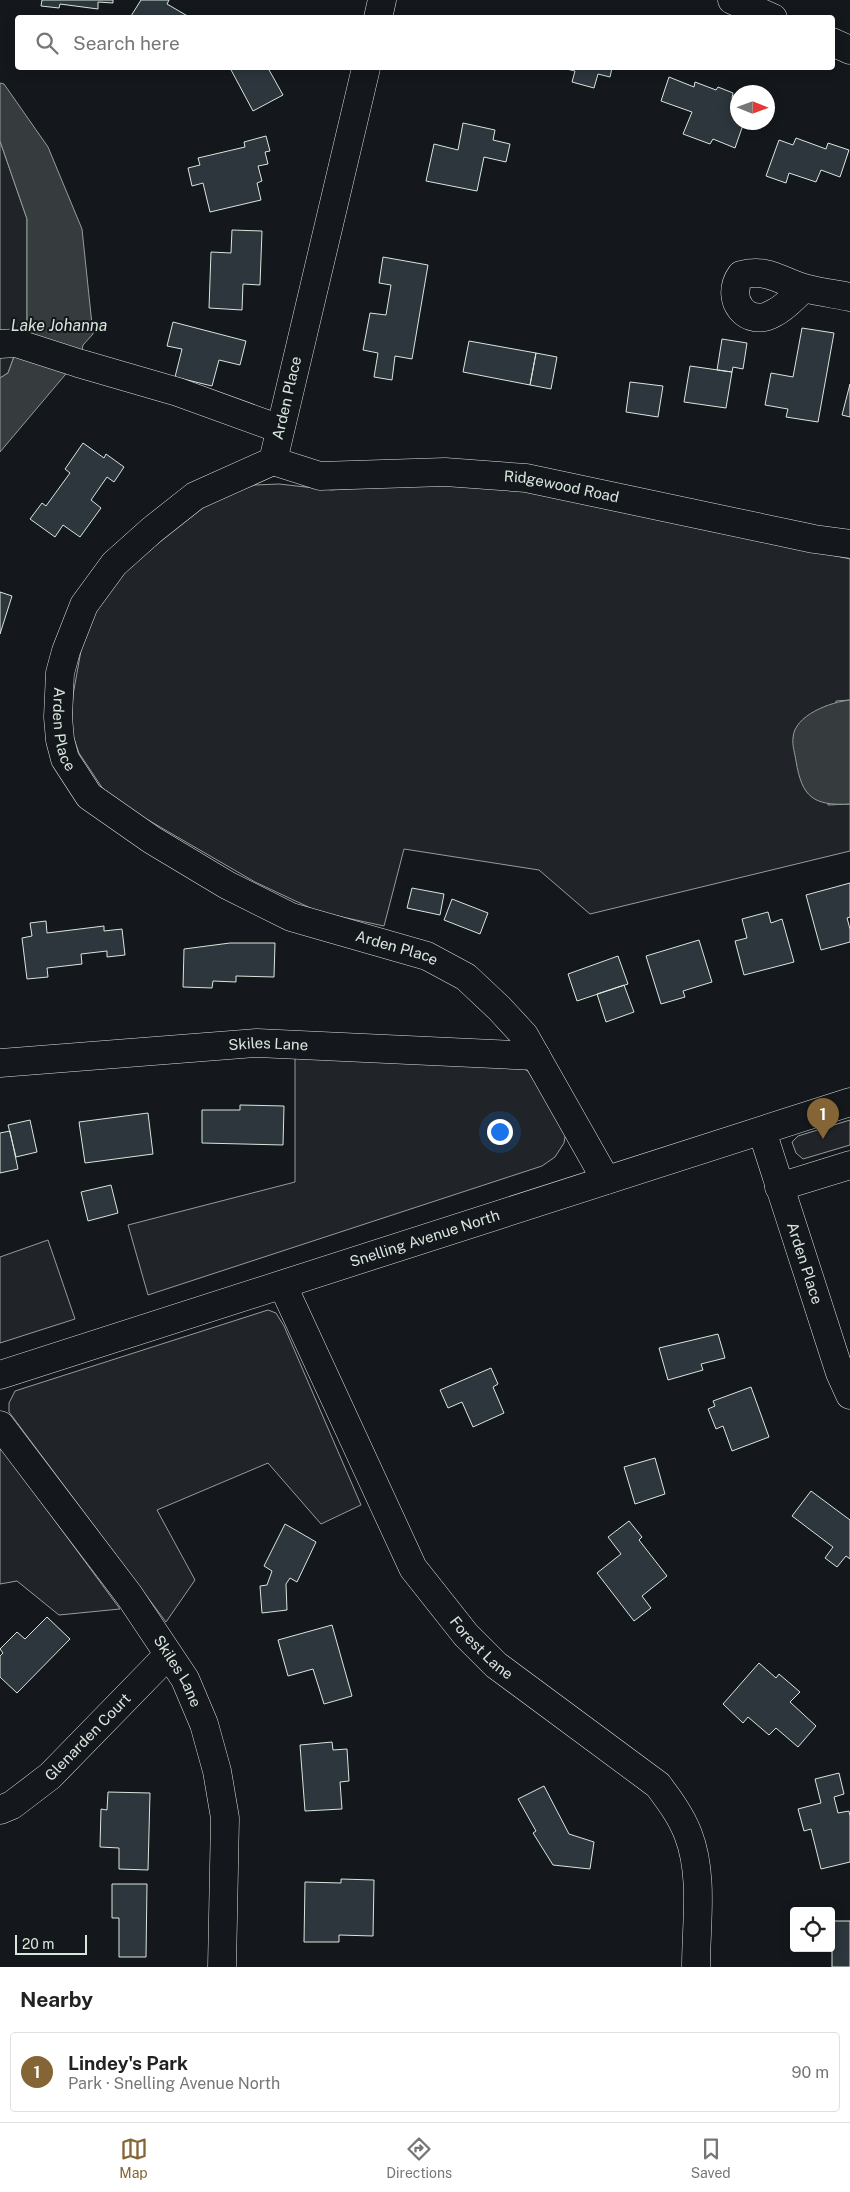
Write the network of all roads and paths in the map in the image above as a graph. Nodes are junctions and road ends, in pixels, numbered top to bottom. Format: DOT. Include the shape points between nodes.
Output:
graph roads {
  1 [pos="382,0"];
  2 [pos="732,0"];
  3 [pos="379,15"];
  4 [pos="766,15"];
  5 [pos="835,43"];
  6 [pos="850,50"];
  7 [pos="366,70"];
  8 [pos="804,288"];
  9 [pos="850,297"];
  10 [pos="8,344"];
  11 [pos="280,429"];
  12 [pos="273,461"];
  13 [pos="850,544"];
  14 [pos="536,1056"];
  15 [pos="0,1063"];
  16 [pos="850,1102"];
  17 [pos="762,1131"];
  18 [pos="850,1165"];
  19 [pos="606,1180"];
  20 [pos="779,1187"];
  21 [pos="283,1286"];
  22 [pos="0,1375"];
  23 [pos="850,1395"];
  24 [pos="0,1425"];
  25 [pos="168,1655"];
  26 [pos="0,1810"];
  27 [pos="222,1967"];
  28 [pos="696,1967"];
  1 -- 3 [label="street"];
  2 -- 4 [label="street"];
  5 -- 6 [label="street"];
  7 -- 11 [label="street, Arden Place"];
  8 -- 9 [label="street"];
  10 -- 11 [label="street" via="178,392"];
  11 -- 12 [label="street, Arden Place"];
  12 -- 13 [label="street, Ridgewood Road" via="320,476 445,472 526,478"];
  12 -- 14 [label="street, Arden Place" via="195,496 114,564 84,605 60,673 58,717 65,759 90,796 152,840 227,885 291,917 427,956 466,977 518,1028"];
  14 -- 15 [label="street, Skiles Lane" via="257,1043"];
  14 -- 19 [label="street, Arden Place"];
  16 -- 17 [label="street, Snelling Avenue North"];
  17 -- 19 [label="street, Snelling Avenue North"];
  17 -- 20 [label="street, Arden Place"];
  18 -- 20 [label="street"];
  19 -- 21 [label="street, Snelling Avenue North"];
  20 -- 23 [label="street, Arden Place"];
  21 -- 22 [label="street, Snelling Avenue North"];
  21 -- 28 [label="street, Forest Lane" via="413,1568 466,1635 496,1665 658,1786 674,1806 689,1835 697,1871"];
  24 -- 25 [label="street, Skiles Lane" via="129,1595"];
  25 -- 26 [label="street, Glenarden Court" via="50,1776 12,1805"];
  25 -- 27 [label="street, Skiles Lane" via="185,1679 204,1724 218,1771 225,1818"];
}
